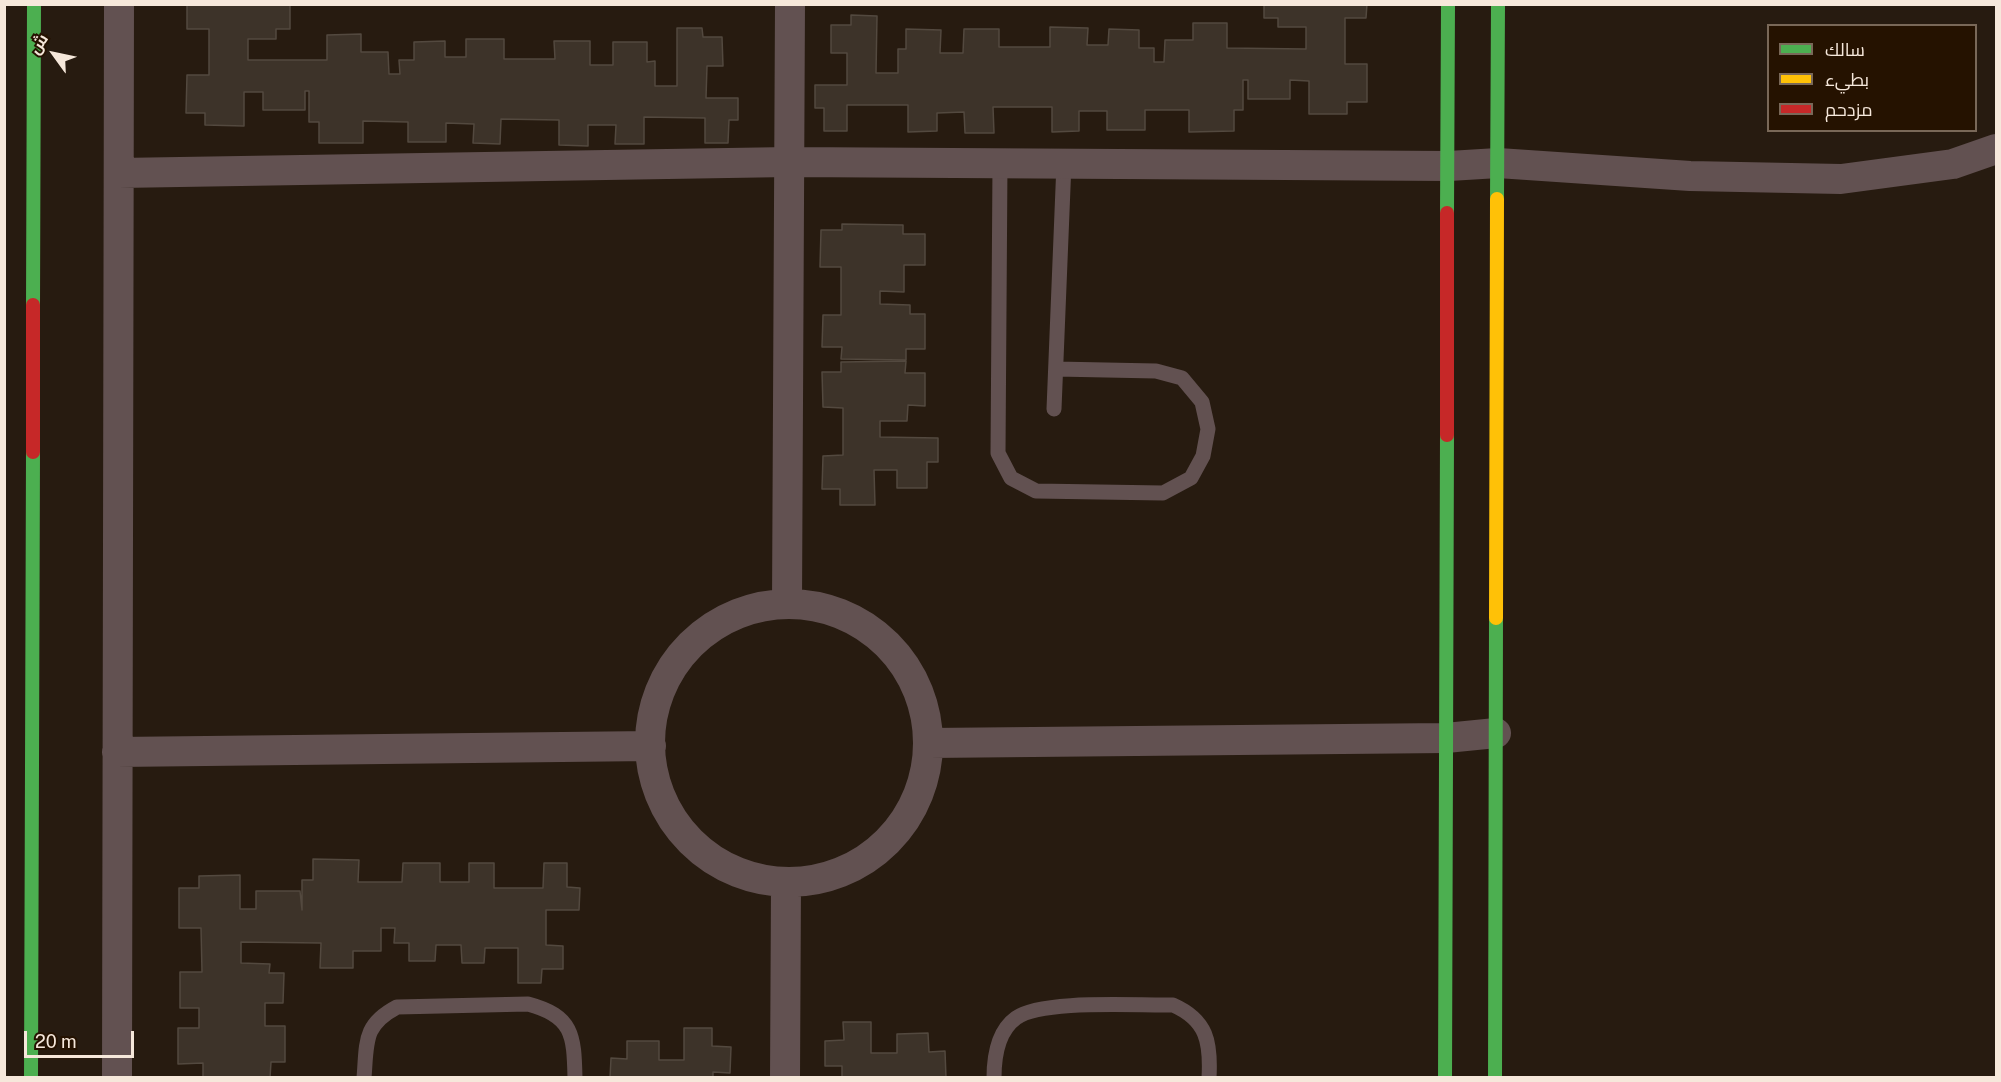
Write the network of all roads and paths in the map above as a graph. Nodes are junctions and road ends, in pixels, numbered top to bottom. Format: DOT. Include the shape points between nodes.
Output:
graph roads {
  1 [pos="34,4"];
  2 [pos="119,4"];
  3 [pos="790,4"];
  4 [pos="1448,4"];
  5 [pos="1498,4"];
  6 [pos="1996,149"];
  7 [pos="789,162"];
  8 [pos="999,163"];
  9 [pos="1064,163"];
  10 [pos="1498,164"];
  11 [pos="1449,166"];
  12 [pos="119,173"];
  13 [pos="1056,369"];
  14 [pos="1054,409"];
  15 [pos="787,603"];
  16 [pos="1496,733"];
  17 [pos="1446,738"];
  18 [pos="929,743"];
  19 [pos="651,746"];
  20 [pos="117,752"];
  21 [pos="786,884"];
  22 [pos="31,1077"];
  23 [pos="117,1077"];
  24 [pos="364,1077"];
  25 [pos="575,1077"];
  26 [pos="785,1077"];
  27 [pos="994,1077"];
  28 [pos="1209,1077"];
  29 [pos="1445,1077"];
  30 [pos="1496,1077"];
  1 -- 22 [label="street"];
  2 -- 12 [label="street"];
  3 -- 7 [label="street"];
  4 -- 11 [label="street"];
  5 -- 10 [label="street"];
  6 -- 10 [label="street" via="1953,165 1841,179 1690,176"];
  7 -- 8 [label="street"];
  7 -- 12 [label="street"];
  7 -- 15 [label="street"];
  8 -- 9 [label="street"];
  8 -- 13 [label="lane" via="998,453 1011,478 1036,491 1163,493 1191,478 1203,456 1208,429 1202,402 1182,378 1156,371"];
  9 -- 11 [label="street"];
  9 -- 13 [label="lane"];
  10 -- 11 [label="street"];
  10 -- 16 [label="street"];
  11 -- 17 [label="street"];
  12 -- 20 [label="street"];
  13 -- 14 [label="lane"];
  15 -- 18 [label="street" via="831,609 870,628 902,660 922,699"];
  15 -- 19 [label="street" via="740,612 699,636 667,674 651,719"];
  16 -- 17 [label="street"];
  16 -- 30 [label="street"];
  17 -- 18 [label="street"];
  17 -- 29 [label="street"];
  18 -- 21 [label="street" via="922,787 901,827 869,858 829,877"];
  19 -- 20 [label="street"];
  19 -- 21 [label="street" via="651,767 667,812 697,850 738,874"];
  20 -- 23 [label="street"];
  21 -- 26 [label="street"];
  24 -- 25 [label="lane" via="368,1039 379,1017 397,1007 528,1004 548,1010 565,1022 574,1041"];
  27 -- 28 [label="lane" via="994,1057 1015,1018 1040,1008 1173,1005 1190,1012 1207,1033"];
}
